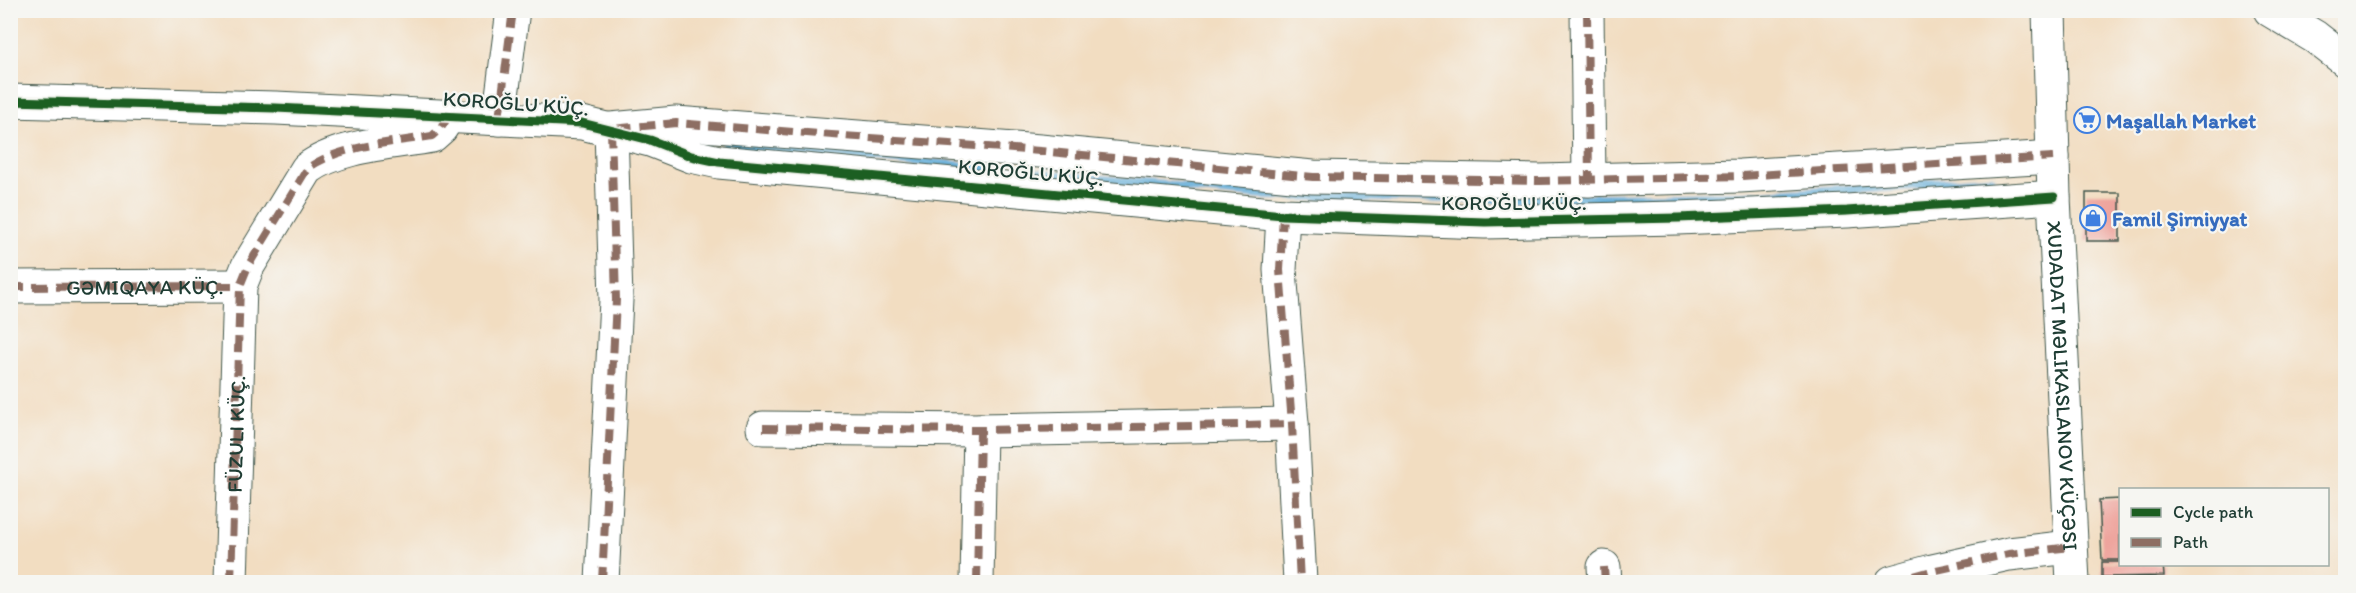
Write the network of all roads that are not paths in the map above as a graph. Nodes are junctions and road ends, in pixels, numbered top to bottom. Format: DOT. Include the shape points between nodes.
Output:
graph roads {
  1 [pos="513,10"];
  2 [pos="1587,10"];
  3 [pos="2049,10"];
  4 [pos="2270,10"];
  5 [pos="2346,61"];
  6 [pos="10,101"];
  7 [pos="448,117"];
  8 [pos="499,119"];
  9 [pos="611,129"];
  10 [pos="2053,157"];
  11 [pos="1589,180"];
  12 [pos="2054,197"];
  13 [pos="1283,214"];
  14 [pos="240,286"];
  15 [pos="10,287"];
  16 [pos="1292,424"];
  17 [pos="763,428"];
  18 [pos="980,430"];
  19 [pos="2070,547"];
  20 [pos="231,582"];
  21 [pos="602,582"];
  22 [pos="977,582"];
  23 [pos="1300,582"];
  24 [pos="1892,582"];
  25 [pos="2073,582"];
  1 -- 8 [label="street"];
  2 -- 11 [label="street"];
  3 -- 10 [label="street, XUDADAT MƏLIKASLANOV KÜÇƏSI"];
  4 -- 5 [label="street"];
  6 -- 7 [label="street, KOROĞLU KÜÇ."];
  7 -- 8 [label="street, KOROĞLU KÜÇ."];
  7 -- 14 [label="street, GƏMIQAYA KÜÇ." via="432,136 319,159 307,169"];
  8 -- 9 [label="street, KOROĞLU KÜÇ." via="582,123"];
  9 -- 11 [label="street, KOROĞLU KÜÇ." via="676,123 1313,177"];
  9 -- 13 [label="street, KOROĞLU KÜÇ." via="719,162"];
  9 -- 21 [label="street" via="616,300"];
  10 -- 11 [label="street, KOROĞLU KÜÇ." via="1740,176"];
  10 -- 12 [label="street, XUDADAT MƏLIKASLANOV KÜÇƏSI"];
  12 -- 13 [label="street, KOROĞLU KÜÇ." via="1678,218 1485,222"];
  12 -- 19 [label="street, XUDADAT MƏLIKASLANOV KÜÇƏSI"];
  13 -- 16 [label="street" via="1280,270"];
  14 -- 15 [label="street, GƏMIQAYA KÜÇ."];
  14 -- 20 [label="street, FÜZULI KÜÇ."];
  16 -- 18 [label="street"];
  16 -- 23 [label="street"];
  17 -- 18 [label="street"];
  18 -- 22 [label="street"];
  19 -- 24 [label="street" via="2009,554"];
  19 -- 25 [label="street, XUDADAT MƏLIKASLANOV KÜÇƏSI"];
}
